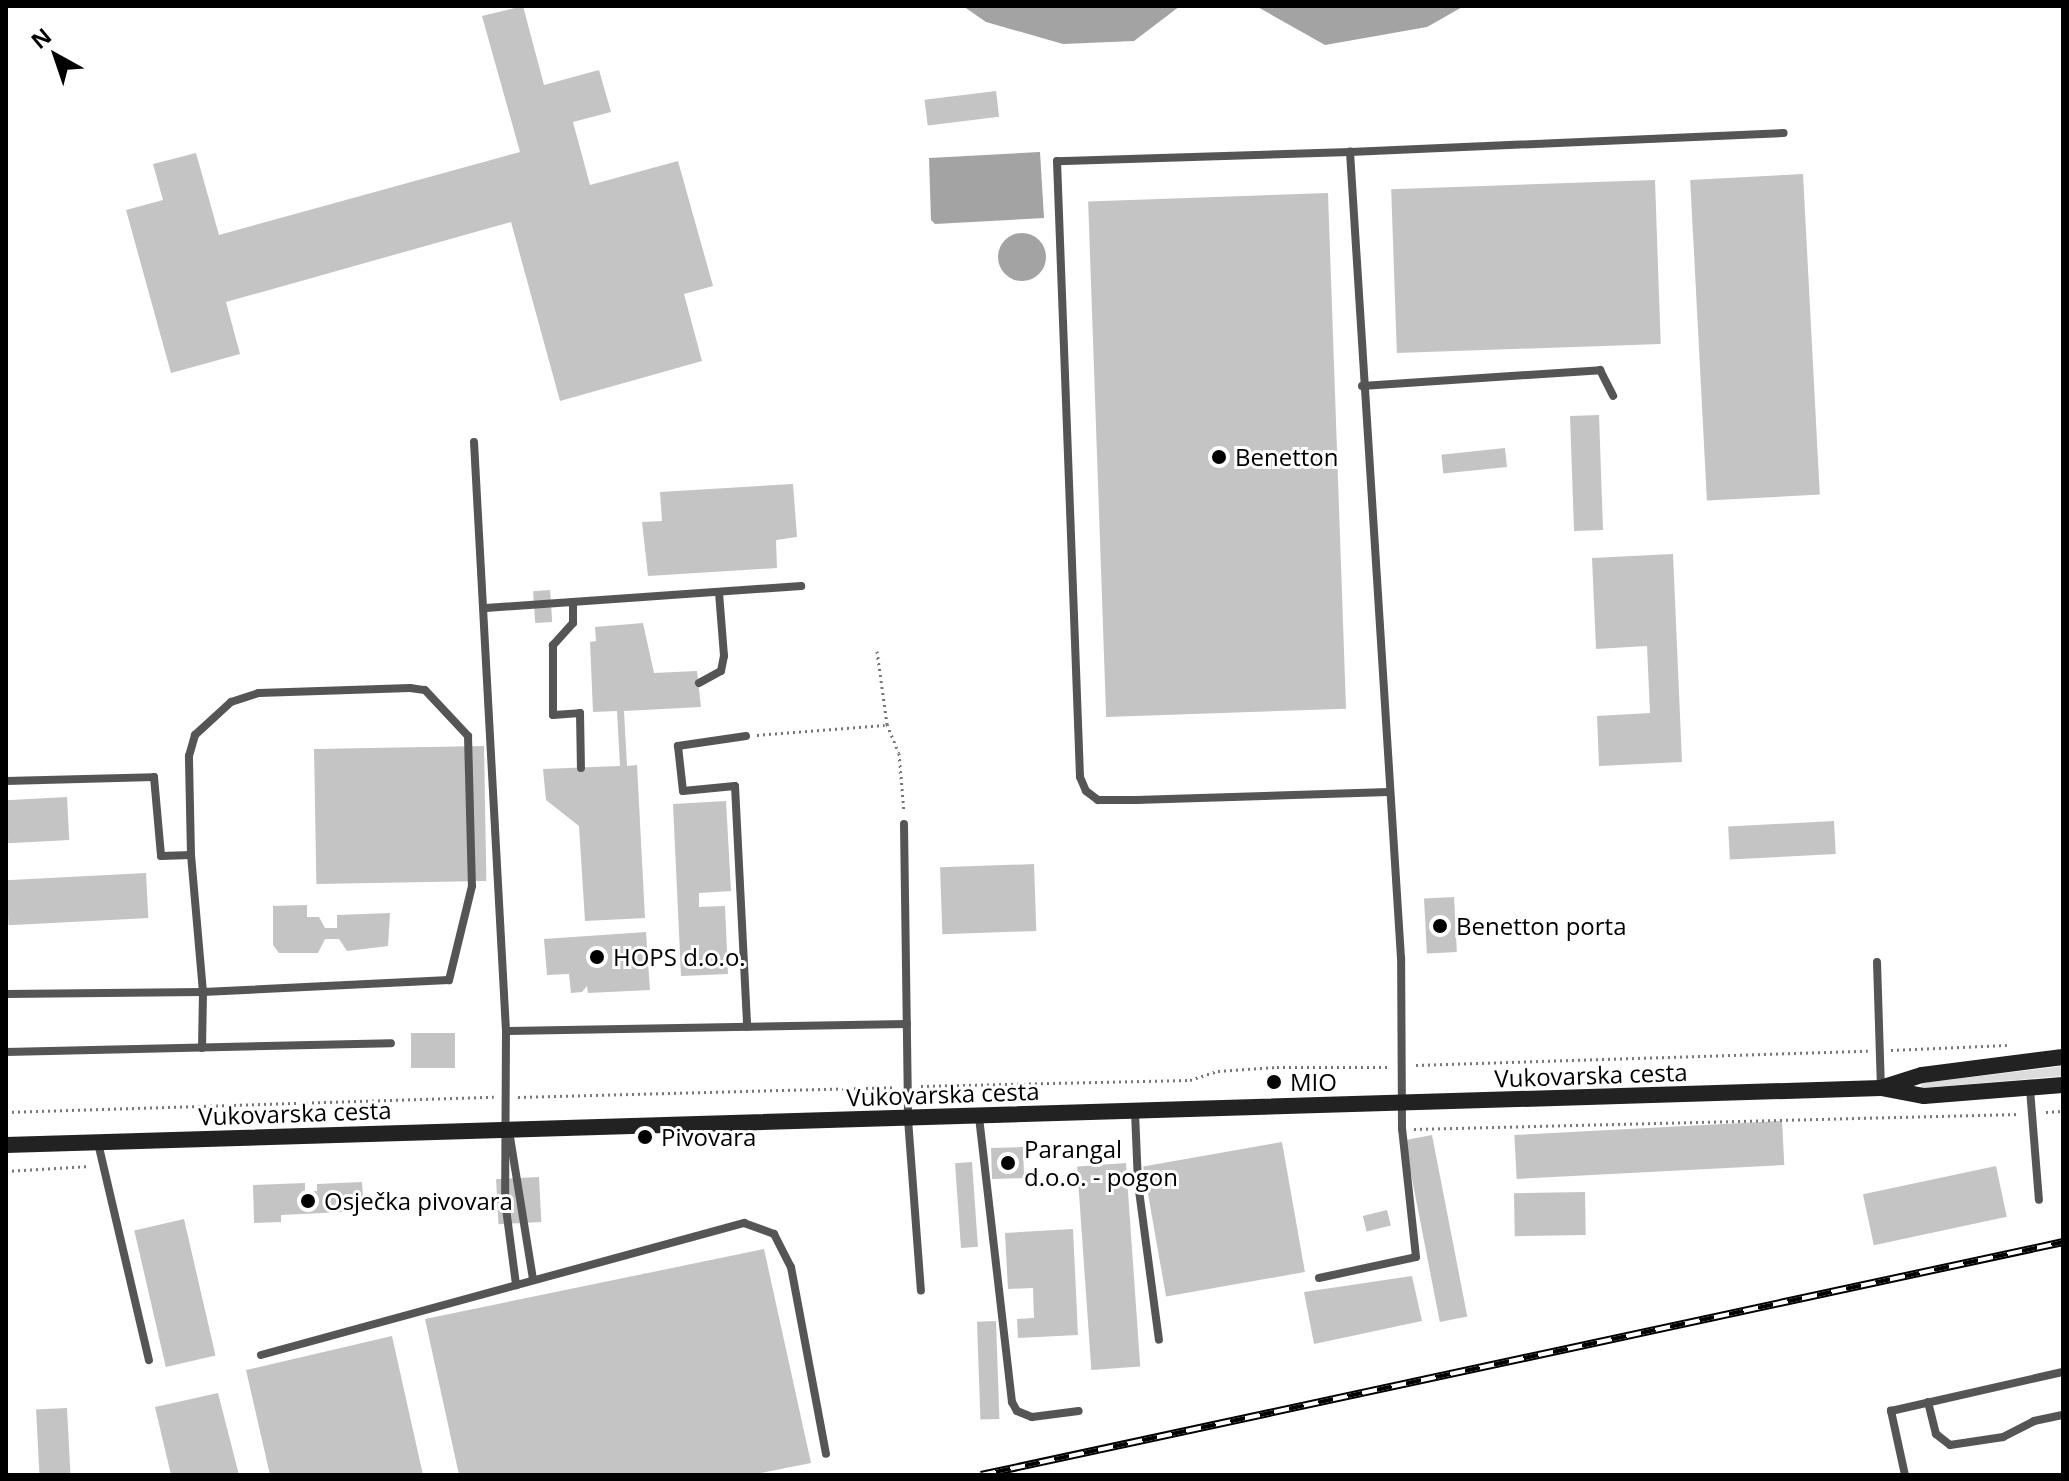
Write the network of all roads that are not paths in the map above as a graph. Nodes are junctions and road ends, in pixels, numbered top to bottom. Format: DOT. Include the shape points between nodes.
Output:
graph roads {
  1 [pos="1784,133"];
  2 [pos="1350,152"];
  3 [pos="1362,386"];
  4 [pos="1613,396"];
  5 [pos="474,442"];
  6 [pos="801,586"];
  7 [pos="719,592"];
  8 [pos="573,602"];
  9 [pos="486,608"];
  10 [pos="699,683"];
  11 [pos="746,736"];
  12 [pos="581,768"];
  13 [pos="6,781"];
  14 [pos="1389,792"];
  15 [pos="904,824"];
  16 [pos="191,855"];
  17 [pos="1877,962"];
  18 [pos="203,992"];
  19 [pos="6,994"];
  20 [pos="907,1024"];
  21 [pos="747,1027"];
  22 [pos="506,1031"];
  23 [pos="391,1043"];
  24 [pos="202,1048"];
  25 [pos="6,1052"];
  26 [pos="2063,1057"];
  27 [pos="2063,1085"];
  28 [pos="1881,1088"];
  29 [pos="2030,1089"];
  30 [pos="1405,1104"];
  31 [pos="1135,1112"];
  32 [pos="979,1117"];
  33 [pos="908,1119"];
  34 [pos="509,1131"];
  35 [pos="98,1143"];
  36 [pos="6,1145"];
  37 [pos="2039,1200"];
  38 [pos="1319,1278"];
  39 [pos="533,1280"];
  40 [pos="516,1285"];
  41 [pos="921,1291"];
  42 [pos="1159,1340"];
  43 [pos="261,1355"];
  44 [pos="149,1360"];
  45 [pos="2063,1372"];
  46 [pos="1928,1402"];
  47 [pos="1079,1411"];
  48 [pos="2063,1415"];
  49 [pos="826,1454"];
  50 [pos="1905,1475"];
  1 -- 2 [label="lane"];
  2 -- 3 [label="lane"];
  2 -- 14 [label="lane" via="1057,161 1080,777 1098,800"];
  3 -- 4 [label="lane" via="1600,370"];
  3 -- 14 [label="lane"];
  5 -- 9 [label="lane"];
  6 -- 7 [label="lane"];
  7 -- 8 [label="lane"];
  7 -- 10 [label="lane" via="721,671"];
  8 -- 9 [label="lane"];
  8 -- 12 [label="lane" via="573,623 553,645 552,699 553,715 580,713"];
  9 -- 22 [label="lane"];
  11 -- 21 [label="lane" via="678,746 683,791 735,786"];
  13 -- 16 [label="lane" via="154,777 161,856"];
  14 -- 30 [label="lane"];
  15 -- 20 [label="lane"];
  16 -- 18 [label="lane"];
  16 -- 18 [label="lane" via="189,756 195,735 231,702 259,693 425,690 468,736 472,886 449,980"];
  17 -- 28 [label="lane"];
  18 -- 19 [label="lane"];
  18 -- 24 [label="lane"];
  20 -- 21 [label="lane"];
  20 -- 33 [label="lane"];
  21 -- 22 [label="lane"];
  22 -- 34 [label="lane"];
  23 -- 24 [label="lane"];
  24 -- 25 [label="lane"];
  26 -- 28 [label="main road, Vukovarska cesta" via="1922,1075"];
  27 -- 29 [label="main road, Vukovarska cesta"];
  28 -- 29 [label="main road, Vukovarska cesta" via="1924,1096"];
  28 -- 30 [label="main road, Vukovarska cesta"];
  29 -- 37 [label="lane"];
  30 -- 31 [label="main road, Vukovarska cesta"];
  30 -- 38 [label="lane" via="1402,1129 1416,1257"];
  31 -- 32 [label="main road, Vukovarska cesta"];
  31 -- 42 [label="lane" via="1138,1183"];
  32 -- 33 [label="main road, Vukovarska cesta"];
  32 -- 47 [label="lane" via="1012,1402 1017,1411 1032,1417"];
  33 -- 34 [label="main road, Vukovarska cesta"];
  33 -- 41 [label="lane"];
  34 -- 35 [label="main road, Vukovarska cesta"];
  34 -- 39 [label="lane"];
  34 -- 40 [label="lane" via="503,1155"];
  35 -- 36 [label="main road, Vukovarska cesta"];
  35 -- 44 [label="lane"];
  39 -- 40 [label="lane"];
  39 -- 49 [label="lane" via="744,1223 774,1234 791,1267"];
  40 -- 43 [label="lane"];
  45 -- 46 [label="lane"];
  46 -- 48 [label="lane" via="1936,1434 1950,1445 2003,1437 2034,1421"];
  46 -- 50 [label="lane" via="1891,1411"];
}
